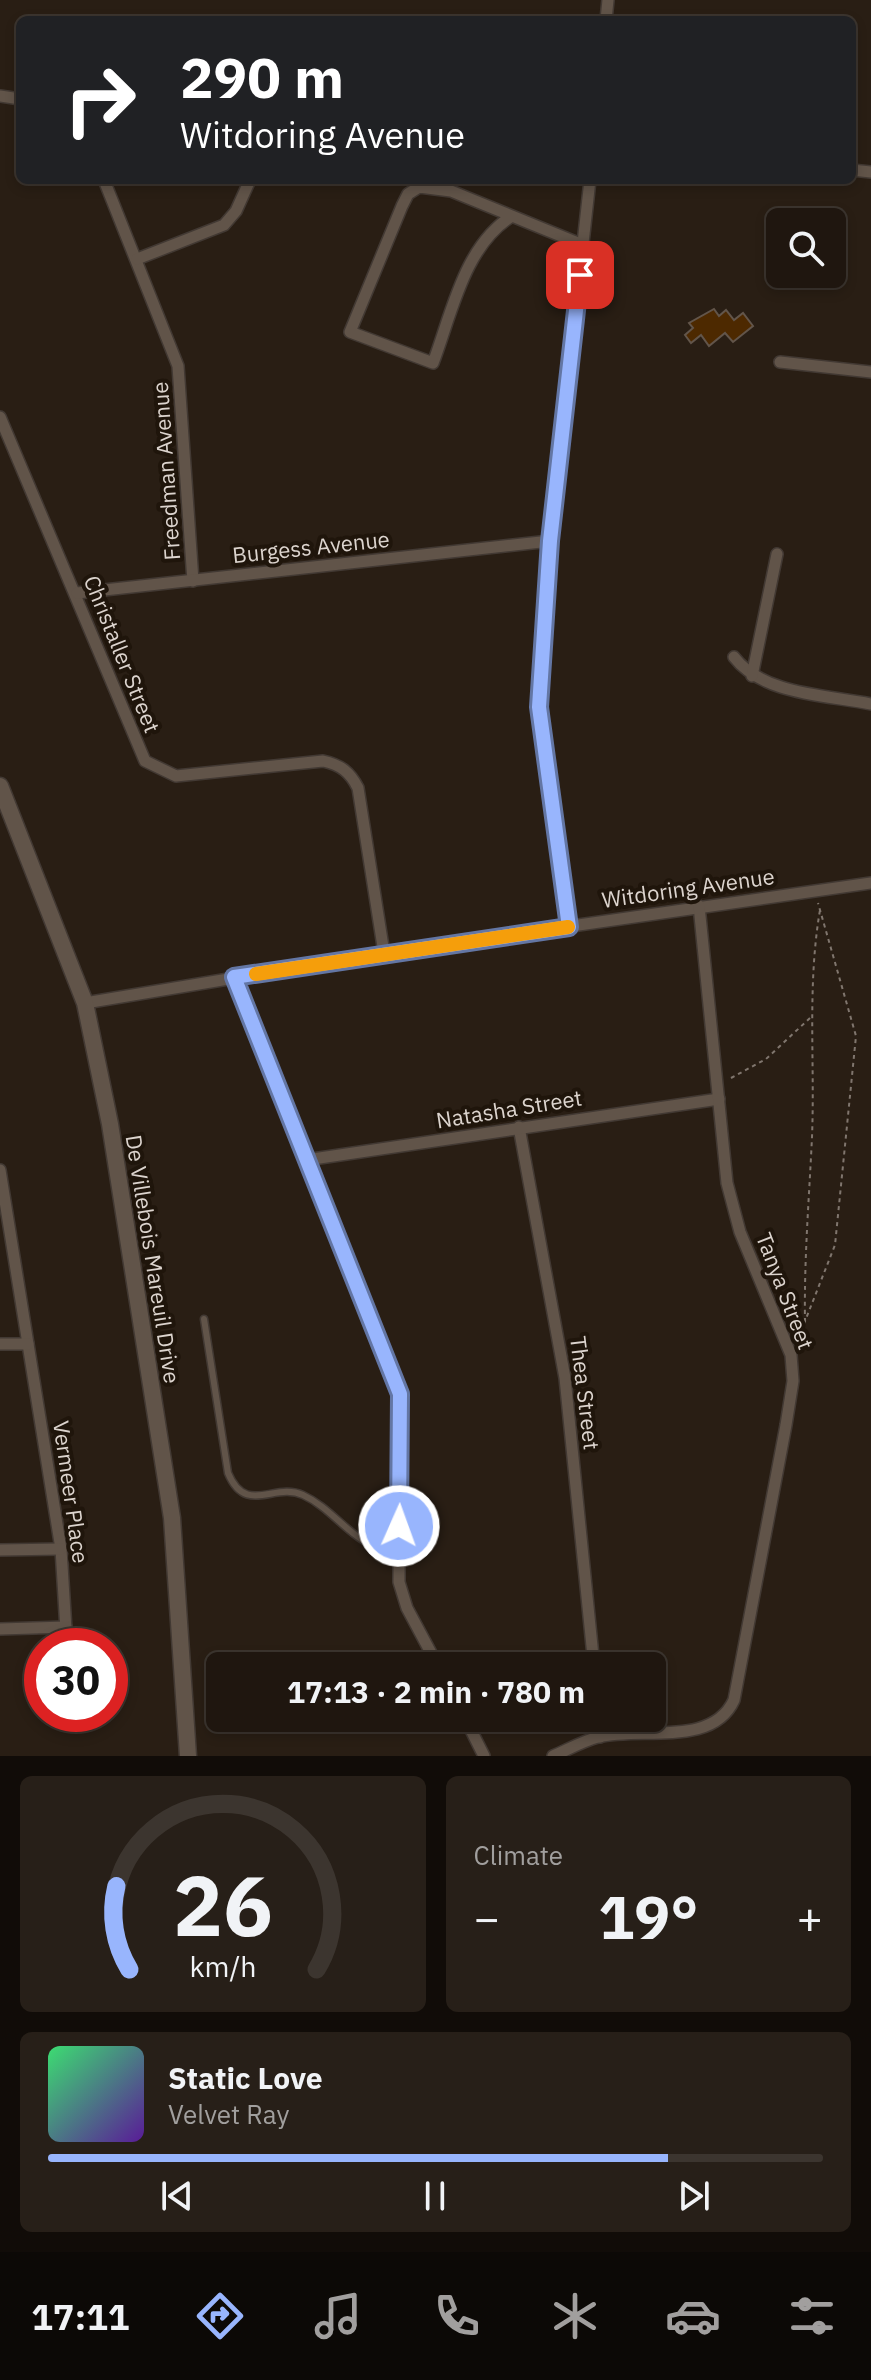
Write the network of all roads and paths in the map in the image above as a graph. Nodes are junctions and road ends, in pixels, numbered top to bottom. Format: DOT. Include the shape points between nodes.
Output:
graph roads {
  1 [pos="106,184"];
  2 [pos="248,184"];
  3 [pos="589,184"];
  4 [pos="512,216"];
  5 [pos="578,243"];
  6 [pos="137,259"];
  7 [pos="780,362"];
  8 [pos="871,372"];
  9 [pos="0,417"];
  10 [pos="550,541"];
  11 [pos="777,554"];
  12 [pos="193,581"];
  13 [pos="77,593"];
  14 [pos="734,657"];
  15 [pos="752,676"];
  16 [pos="871,704"];
  17 [pos="0,786"];
  18 [pos="871,883"];
  19 [pos="812,891"];
  20 [pos="699,906"];
  21 [pos="820,909"];
  22 [pos="569,927"];
  23 [pos="384,953"];
  24 [pos="234,977"];
  25 [pos="85,1003"];
  26 [pos="811,1016"];
  27 [pos="718,1081"];
  28 [pos="719,1099"];
  29 [pos="519,1127"];
  30 [pos="306,1160"];
  31 [pos="0,1170"];
  32 [pos="204,1319"];
  33 [pos="805,1324"];
  34 [pos="0,1344"];
  35 [pos="28,1344"];
  36 [pos="791,1355"];
  37 [pos="61,1549"];
  38 [pos="0,1550"];
  39 [pos="398,1551"];
  40 [pos="66,1627"];
  41 [pos="0,1629"];
  42 [pos="431,1652"];
  43 [pos="593,1652"];
  44 [pos="472,1732"];
  45 [pos="599,1732"];
  46 [pos="600,1737"];
  47 [pos="188,1756"];
  48 [pos="484,1756"];
  49 [pos="553,1756"];
  1 -- 6 [label="street, Freedman Avenue"];
  2 -- 6 [label="street" via="224,225"];
  3 -- 5 [label="street"];
  4 -- 4 [label="street" via="435,187 419,187 408,194 350,332 433,363 475,252 486,235"];
  4 -- 5 [label="street"];
  5 -- 10 [label="street"];
  6 -- 12 [label="street, Freedman Avenue" via="178,366"];
  7 -- 8 [label="street"];
  9 -- 13 [label="street, Christaller Street"];
  10 -- 12 [label="street, Burgess Avenue"];
  10 -- 22 [label="street" via="540,733"];
  11 -- 15 [label="street"];
  12 -- 13 [label="street, Burgess Avenue"];
  13 -- 23 [label="street, Christaller Street" via="134,741 152,767 167,775 200,776 323,761 351,775 358,788"];
  14 -- 15 [label="street"];
  15 -- 16 [label="street"];
  17 -- 25 [label="main road, De Villebois Mareuil Drive"];
  18 -- 19 [label="street, Witdoring Avenue"];
  19 -- 20 [label="street, Witdoring Avenue"];
  19 -- 21 [label="path"];
  20 -- 22 [label="street, Witdoring Avenue"];
  20 -- 27 [label="street, Tanya Street"];
  21 -- 26 [label="path" via="811,960"];
  21 -- 33 [label="path" via="856,1036 835,1245"];
  22 -- 23 [label="street, Witdoring Avenue"];
  23 -- 24 [label="street, Witdoring Avenue"];
  24 -- 25 [label="street, Witdoring Avenue"];
  24 -- 30 [label="street"];
  25 -- 47 [label="main road, De Villebois Mareuil Drive" via="110,1124 172,1518"];
  26 -- 27 [label="path" via="766,1059"];
  26 -- 33 [label="path"];
  27 -- 28 [label="street, Tanya Street"];
  28 -- 29 [label="street, Natasha Street"];
  28 -- 36 [label="street, Tanya Street" via="727,1183 740,1232"];
  29 -- 30 [label="street, Natasha Street"];
  29 -- 43 [label="street, Thea Street" via="565,1378"];
  30 -- 39 [label="street" via="400,1394"];
  31 -- 35 [label="street, Vermeer Place"];
  32 -- 39 [label="lane" via="234,1485 253,1496 305,1496 372,1547"];
  33 -- 36 [label="path"];
  34 -- 35 [label="street"];
  35 -- 37 [label="street, Vermeer Place"];
  36 -- 46 [label="street, Tanya Street" via="789,1402 728,1712 707,1728"];
  37 -- 38 [label="street"];
  37 -- 40 [label="street, Vermeer Place"];
  39 -- 42 [label="street" via="407,1608"];
  40 -- 41 [label="street"];
  44 -- 48 [label="street"];
  45 -- 46 [label="street"];
  46 -- 49 [label="street"];
}
